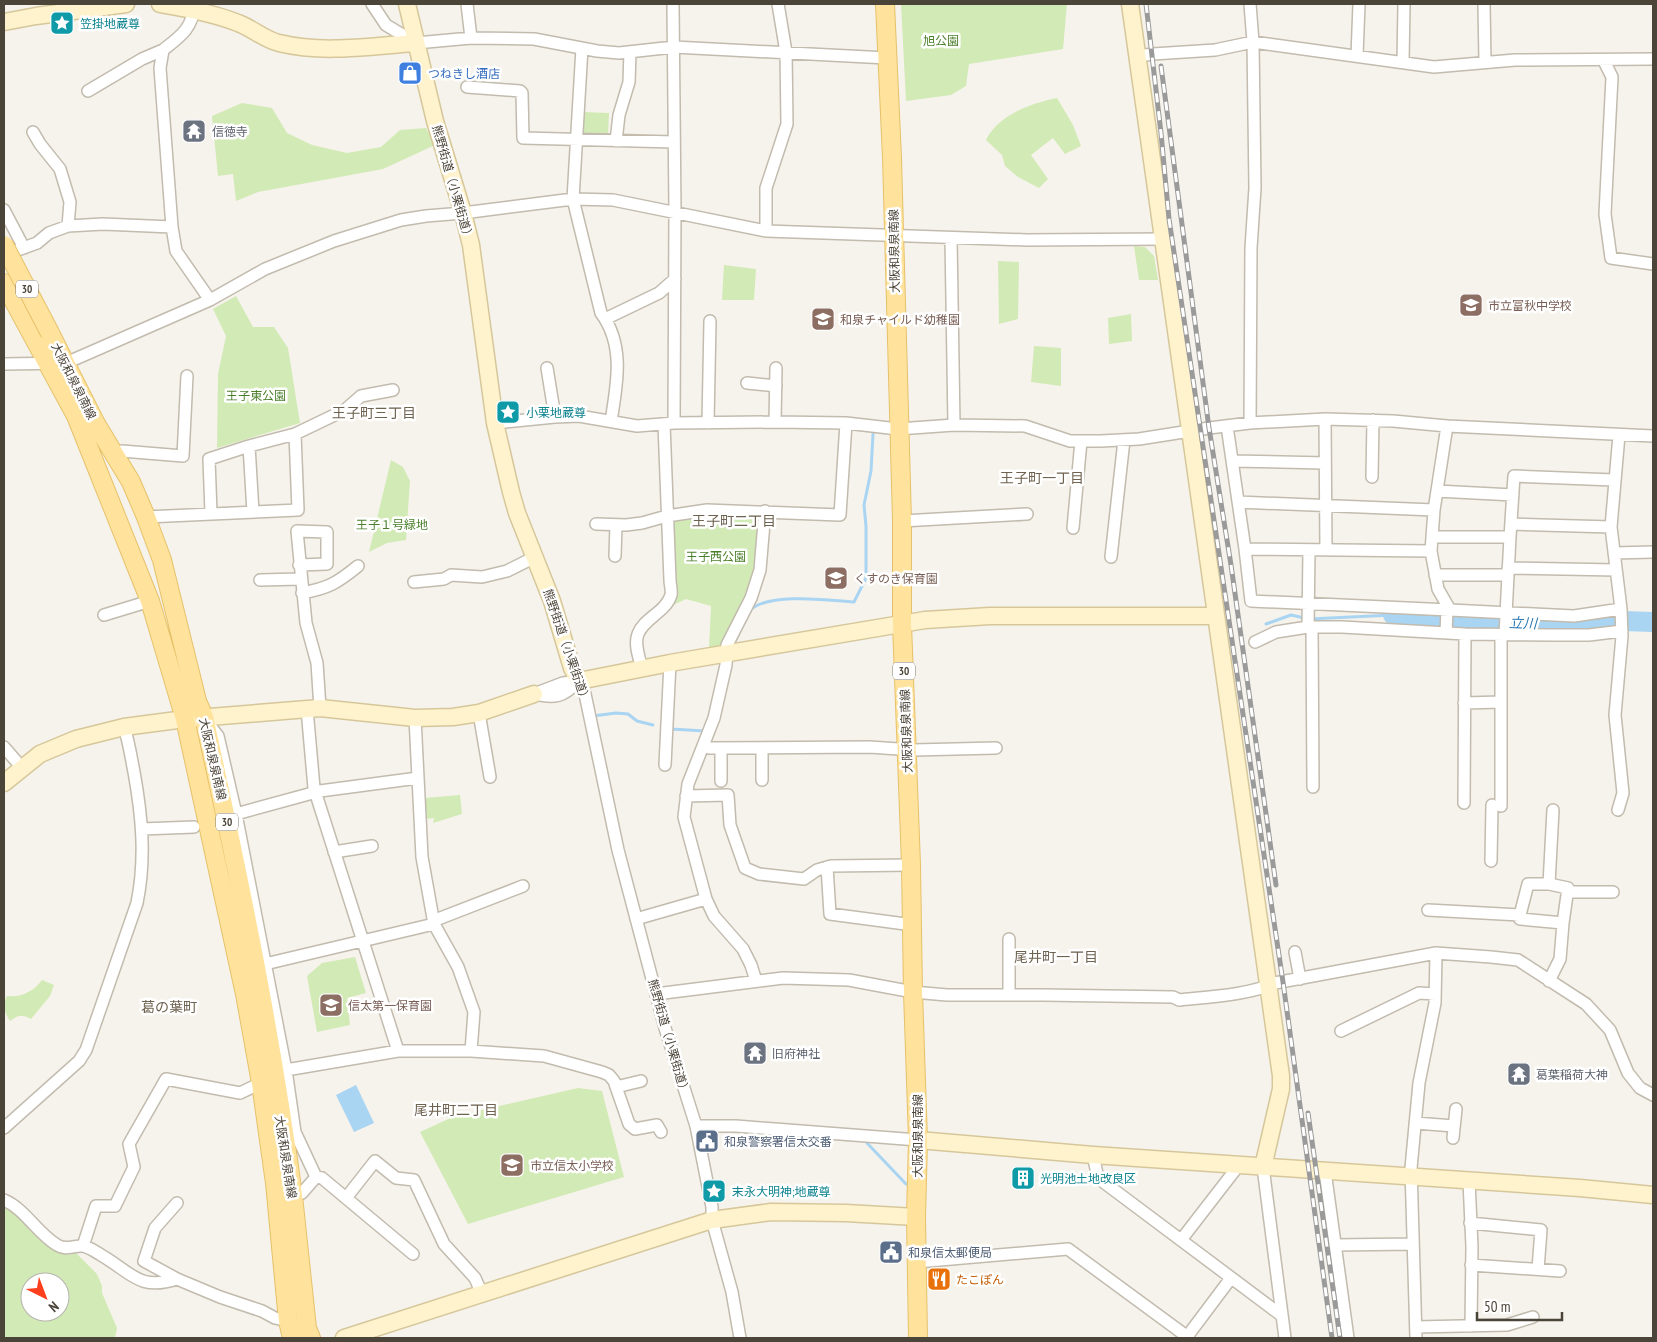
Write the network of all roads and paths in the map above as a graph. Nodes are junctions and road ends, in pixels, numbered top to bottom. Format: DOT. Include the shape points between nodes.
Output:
graph roads {
  1 [pos="126,4"];
  2 [pos="160,4"];
  3 [pos="372,4"];
  4 [pos="407,4"];
  5 [pos="467,4"];
  6 [pos="674,4"];
  7 [pos="778,4"];
  8 [pos="885,4"];
  9 [pos="1130,4"];
  10 [pos="1250,4"];
  11 [pos="1359,4"];
  12 [pos="1404,4"];
  13 [pos="1484,4"];
  14 [pos="195,7"];
  15 [pos="36,10"];
  16 [pos="4,22"];
  17 [pos="386,25"];
  18 [pos="471,38"];
  19 [pos="1253,42"];
  20 [pos="416,44"];
  21 [pos="377,46"];
  22 [pos="674,47"];
  23 [pos="582,48"];
  24 [pos="163,50"];
  25 [pos="630,52"];
  26 [pos="786,52"];
  27 [pos="1138,56"];
  28 [pos="1357,56"];
  29 [pos="887,58"];
  30 [pos="1653,59"];
  31 [pos="1604,61"];
  32 [pos="1404,62"];
  33 [pos="1485,62"];
  34 [pos="467,87"];
  35 [pos="88,90"];
  36 [pos="33,132"];
  37 [pos="578,140"];
  38 [pos="616,141"];
  39 [pos="674,142"];
  40 [pos="573,199"];
  41 [pos="4,210"];
  42 [pos="675,212"];
  43 [pos="464,213"];
  44 [pos="68,226"];
  45 [pos="172,227"];
  46 [pos="766,231"];
  47 [pos="893,236"];
  48 [pos="950,238"];
  49 [pos="1164,239"];
  50 [pos="4,245"];
  51 [pos="24,248"];
  52 [pos="4,255"];
  53 [pos="1653,264"];
  54 [pos="675,279"];
  55 [pos="4,283"];
  56 [pos="210,300"];
  57 [pos="606,319"];
  58 [pos="710,321"];
  59 [pos="43,337"];
  60 [pos="66,363"];
  61 [pos="4,364"];
  62 [pos="49,364"];
  63 [pos="546,368"];
  64 [pos="776,368"];
  65 [pos="187,376"];
  66 [pos="747,383"];
  67 [pos="776,386"];
  68 [pos="393,390"];
  69 [pos="555,417"];
  70 [pos="1325,419"];
  71 [pos="1373,420"];
  72 [pos="611,421"];
  73 [pos="775,422"];
  74 [pos="495,423"];
  75 [pos="669,423"];
  76 [pos="708,423"];
  77 [pos="846,423"];
  78 [pos="1250,423"];
  79 [pos="954,424"];
  80 [pos="1227,426"];
  81 [pos="1447,426"];
  82 [pos="898,429"];
  83 [pos="1192,431"];
  84 [pos="295,434"];
  85 [pos="1619,435"];
  86 [pos="1653,436"];
  87 [pos="1124,440"];
  88 [pos="1081,441"];
  89 [pos="250,446"];
  90 [pos="114,454"];
  91 [pos="1232,461"];
  92 [pos="1325,463"];
  93 [pos="1372,477"];
  94 [pos="1614,480"];
  95 [pos="1437,491"];
  96 [pos="1513,495"];
  97 [pos="1238,502"];
  98 [pos="1325,506"];
  99 [pos="1434,510"];
  100 [pos="765,511"];
  101 [pos="253,512"];
  102 [pos="211,513"];
  103 [pos="1027,514"];
  104 [pos="667,516"];
  105 [pos="146,517"];
  106 [pos="902,521"];
  107 [pos="596,524"];
  108 [pos="1511,524"];
  109 [pos="616,525"];
  110 [pos="1611,527"];
  111 [pos="1073,528"];
  112 [pos="1432,537"];
  113 [pos="1510,538"];
  114 [pos="1245,549"];
  115 [pos="1309,550"];
  116 [pos="1326,550"];
  117 [pos="1431,551"];
  118 [pos="1653,552"];
  119 [pos="1614,553"];
  120 [pos="615,556"];
  121 [pos="535,557"];
  122 [pos="1111,557"];
  123 [pos="299,565"];
  124 [pos="358,566"];
  125 [pos="1616,570"];
  126 [pos="1508,572"];
  127 [pos="1436,575"];
  128 [pos="300,579"];
  129 [pos="260,580"];
  130 [pos="414,582"];
  131 [pos="302,593"];
  132 [pos="150,601"];
  133 [pos="1308,607"];
  134 [pos="1448,612"];
  135 [pos="1621,612"];
  136 [pos="104,615"];
  137 [pos="1505,615"];
  138 [pos="1216,616"];
  139 [pos="902,624"];
  140 [pos="1309,627"];
  141 [pos="1622,630"];
  142 [pos="1446,631"];
  143 [pos="1465,634"];
  144 [pos="1503,634"];
  145 [pos="1254,642"];
  146 [pos="725,654"];
  147 [pos="670,663"];
  148 [pos="642,668"];
  149 [pos="579,681"];
  150 [pos="534,694"];
  151 [pos="1501,702"];
  152 [pos="1464,703"];
  153 [pos="313,709"];
  154 [pos="479,713"];
  155 [pos="204,717"];
  156 [pos="415,718"];
  157 [pos="184,719"];
  158 [pos="124,727"];
  159 [pos="703,746"];
  160 [pos="4,747"];
  161 [pos="721,748"];
  162 [pos="996,748"];
  163 [pos="762,749"];
  164 [pos="906,749"];
  165 [pos="972,749"];
  166 [pos="972,761"];
  167 [pos="665,765"];
  168 [pos="22,769"];
  169 [pos="490,777"];
  170 [pos="418,778"];
  171 [pos="762,780"];
  172 [pos="722,781"];
  173 [pos="4,784"];
  174 [pos="1313,787"];
  175 [pos="315,792"];
  176 [pos="686,796"];
  177 [pos="1464,803"];
  178 [pos="1553,810"];
  179 [pos="1618,810"];
  180 [pos="236,814"];
  181 [pos="194,827"];
  182 [pos="142,829"];
  183 [pos="372,846"];
  184 [pos="334,852"];
  185 [pos="1491,861"];
  186 [pos="911,864"];
  187 [pos="827,867"];
  188 [pos="1549,884"];
  189 [pos="523,886"];
  190 [pos="1567,892"];
  191 [pos="1612,892"];
  192 [pos="706,898"];
  193 [pos="1428,910"];
  194 [pos="1520,915"];
  195 [pos="636,919"];
  196 [pos="1563,923"];
  197 [pos="434,924"];
  198 [pos="913,925"];
  199 [pos="1009,939"];
  200 [pos="362,942"];
  201 [pos="1295,952"];
  202 [pos="1436,953"];
  203 [pos="265,964"];
  204 [pos="1300,979"];
  205 [pos="756,981"];
  206 [pos="1549,981"];
  207 [pos="1269,986"];
  208 [pos="913,992"];
  209 [pos="656,994"];
  210 [pos="1436,994"];
  211 [pos="1008,995"];
  212 [pos="1341,1032"];
  213 [pos="398,1051"];
  214 [pos="471,1051"];
  215 [pos="274,1076"];
  216 [pos="641,1081"];
  217 [pos="616,1087"];
  218 [pos="1653,1095"];
  219 [pos="1456,1109"];
  220 [pos="1415,1123"];
  221 [pos="696,1126"];
  222 [pos="1454,1126"];
  223 [pos="4,1128"];
  224 [pos="661,1132"];
  225 [pos="1453,1138"];
  226 [pos="918,1140"];
  227 [pos="1093,1155"];
  228 [pos="1239,1165"];
  229 [pos="1263,1167"];
  230 [pos="1325,1170"];
  231 [pos="1411,1176"];
  232 [pos="316,1177"];
  233 [pos="1469,1181"];
  234 [pos="1653,1195"];
  235 [pos="293,1196"];
  236 [pos="346,1198"];
  237 [pos="4,1201"];
  238 [pos="177,1203"];
  239 [pos="916,1217"];
  240 [pos="712,1220"];
  241 [pos="1470,1223"];
  242 [pos="1181,1240"];
  243 [pos="1413,1244"];
  244 [pos="1335,1245"];
  245 [pos="83,1246"];
  246 [pos="413,1254"];
  247 [pos="917,1262"];
  248 [pos="1471,1265"];
  249 [pos="1538,1270"];
  250 [pos="1560,1271"];
  251 [pos="1231,1278"];
  252 [pos="177,1279"];
  253 [pos="482,1294"];
  254 [pos="1281,1315"];
  255 [pos="1533,1317"];
  256 [pos="288,1321"];
  257 [pos="1471,1326"];
  258 [pos="1416,1333"];
  259 [pos="292,1338"];
  260 [pos="311,1338"];
  261 [pos="344,1338"];
  262 [pos="740,1338"];
  263 [pos="918,1338"];
  264 [pos="1187,1338"];
  265 [pos="1284,1338"];
  266 [pos="1348,1338"];
  1 -- 15 [label="street"];
  2 -- 14 [label="street"];
  3 -- 17 [label="street"];
  4 -- 20 [label="street, 熊野街道（小栗街道）"];
  5 -- 18 [label="street"];
  6 -- 22 [label="street"];
  7 -- 26 [label="street"];
  8 -- 29 [label="main road, 大阪和泉泉南線 / 30"];
  9 -- 27 [label="street"];
  10 -- 19 [label="street"];
  11 -- 28 [label="street"];
  12 -- 32 [label="street"];
  13 -- 33 [label="street"];
  14 -- 21 [label="street" via="240,23 278,43 328,49"];
  14 -- 24 [label="street" via="190,25"];
  15 -- 16 [label="street"];
  17 -- 20 [label="street"];
  17 -- 21 [label="street"];
  18 -- 20 [label="street"];
  18 -- 23 [label="street" via="534,39"];
  19 -- 27 [label="street" via="1215,50"];
  19 -- 28 [label="street"];
  19 -- 78 [label="street" via="1255,188 1251,248"];
  20 -- 21 [label="street"];
  20 -- 43 [label="street, 熊野街道（小栗街道）" via="434,121"];
  22 -- 25 [label="street"];
  22 -- 26 [label="street"];
  22 -- 39 [label="street"];
  23 -- 25 [label="street"];
  23 -- 37 [label="street"];
  24 -- 35 [label="street"];
  24 -- 45 [label="street" via="160,68"];
  25 -- 38 [label="street" via="629,82 618,115"];
  26 -- 29 [label="street"];
  26 -- 46 [label="street" via="787,124 766,188"];
  27 -- 49 [label="street"];
  28 -- 32 [label="street"];
  29 -- 47 [label="main road, 大阪和泉泉南線 / 30"];
  30 -- 31 [label="street"];
  31 -- 33 [label="street"];
  31 -- 53 [label="street" via="1612,77 1605,214 1611,258"];
  32 -- 33 [label="street" via="1434,67"];
  34 -- 37 [label="street" via="520,91 523,138"];
  36 -- 44 [label="street" via="60,169 70,202"];
  37 -- 38 [label="street"];
  37 -- 40 [label="street"];
  38 -- 39 [label="street"];
  39 -- 42 [label="street"];
  40 -- 42 [label="street" via="613,200"];
  40 -- 43 [label="street"];
  40 -- 57 [label="street" via="601,313"];
  41 -- 51 [label="street"];
  42 -- 46 [label="street"];
  42 -- 54 [label="street"];
  43 -- 56 [label="street" via="401,220 334,241 265,269"];
  43 -- 74 [label="street, 熊野街道（小栗街道）"];
  44 -- 45 [label="street"];
  44 -- 51 [label="street" via="49,232 37,243"];
  45 -- 56 [label="street" via="176,251"];
  46 -- 47 [label="street"];
  47 -- 48 [label="street"];
  47 -- 82 [label="main road, 大阪和泉泉南線 / 30"];
  48 -- 49 [label="street"];
  48 -- 79 [label="street"];
  49 -- 83 [label="street"];
  50 -- 59 [label="main road, 大阪和泉泉南線 / 30, bridge"];
  51 -- 52 [label="street"];
  54 -- 57 [label="street" via="659,293"];
  54 -- 75 [label="street"];
  55 -- 59 [label="main road, 大阪和泉泉南線 / 30"];
  56 -- 60 [label="street"];
  57 -- 72 [label="street" via="616,346 618,377"];
  58 -- 76 [label="street"];
  59 -- 60 [label="main road, 大阪和泉泉南線 / 30"];
  59 -- 62 [label="main road, 大阪和泉泉南線 / 30"];
  60 -- 62 [label="street"];
  60 -- 90 [label="main road, 大阪和泉泉南線 / 30"];
  61 -- 62 [label="street"];
  62 -- 132 [label="main road, 大阪和泉泉南線 / 30" via="76,416"];
  63 -- 69 [label="street"];
  64 -- 67 [label="street"];
  65 -- 90 [label="street" via="183,456 122,451"];
  66 -- 67 [label="street"];
  67 -- 73 [label="street"];
  68 -- 84 [label="street" via="361,396 345,410"];
  69 -- 72 [label="street" via="579,416"];
  69 -- 74 [label="street"];
  70 -- 71 [label="street"];
  70 -- 78 [label="street"];
  70 -- 92 [label="street"];
  71 -- 81 [label="street"];
  71 -- 93 [label="street"];
  72 -- 75 [label="street" via="638,426"];
  73 -- 76 [label="street"];
  73 -- 77 [label="street"];
  74 -- 121 [label="street, 熊野街道（小栗街道）" via="515,506"];
  75 -- 76 [label="street"];
  75 -- 104 [label="street"];
  77 -- 82 [label="street"];
  77 -- 100 [label="street" via="840,515"];
  78 -- 80 [label="street"];
  79 -- 82 [label="street"];
  79 -- 88 [label="street" via="1025,426 1070,441"];
  80 -- 83 [label="street"];
  80 -- 91 [label="street"];
  81 -- 85 [label="street"];
  81 -- 95 [label="street"];
  82 -- 106 [label="main road, 大阪和泉泉南線 / 30"];
  83 -- 87 [label="street"];
  83 -- 138 [label="street"];
  84 -- 89 [label="street"];
  84 -- 101 [label="street" via="298,510"];
  85 -- 86 [label="street"];
  85 -- 94 [label="street"];
  87 -- 88 [label="street"];
  87 -- 122 [label="street"];
  88 -- 111 [label="street"];
  89 -- 101 [label="street"];
  89 -- 102 [label="street" via="209,459"];
  90 -- 105 [label="main road, 大阪和泉泉南線 / 30"];
  91 -- 92 [label="street"];
  91 -- 97 [label="street"];
  92 -- 98 [label="street"];
  94 -- 96 [label="street" via="1514,476"];
  94 -- 110 [label="street"];
  95 -- 96 [label="street"];
  95 -- 99 [label="street"];
  96 -- 108 [label="street"];
  97 -- 98 [label="street"];
  97 -- 114 [label="street"];
  98 -- 99 [label="street"];
  98 -- 116 [label="street"];
  99 -- 112 [label="street"];
  100 -- 104 [label="street" via="707,510"];
  100 -- 146 [label="street" via="760,570"];
  101 -- 102 [label="street"];
  102 -- 105 [label="street"];
  103 -- 106 [label="street"];
  104 -- 109 [label="street" via="642,523"];
  104 -- 148 [label="street" via="672,594 666,605 638,633 636,642"];
  105 -- 155 [label="main road, 大阪和泉泉南線 / 30" via="162,560 197,701"];
  106 -- 139 [label="main road, 大阪和泉泉南線 / 30"];
  107 -- 109 [label="street"];
  108 -- 110 [label="street"];
  108 -- 113 [label="street"];
  109 -- 120 [label="street"];
  110 -- 119 [label="street"];
  112 -- 113 [label="street"];
  112 -- 117 [label="street"];
  113 -- 126 [label="street"];
  114 -- 115 [label="street"];
  114 -- 133 [label="street" via="1250,601"];
  115 -- 116 [label="street"];
  115 -- 133 [label="street"];
  116 -- 117 [label="street"];
  117 -- 127 [label="street"];
  118 -- 119 [label="street"];
  119 -- 125 [label="street"];
  121 -- 130 [label="street" via="507,571 482,577 451,575 444,579"];
  121 -- 149 [label="street, 熊野街道（小栗街道）"];
  123 -- 128 [label="street"];
  124 -- 131 [label="street" via="325,589"];
  125 -- 126 [label="street"];
  125 -- 135 [label="street"];
  126 -- 127 [label="street"];
  126 -- 137 [label="street"];
  127 -- 134 [label="street"];
  128 -- 129 [label="street"];
  128 -- 131 [label="street"];
  131 -- 153 [label="street" via="317,663"];
  132 -- 136 [label="street"];
  132 -- 157 [label="main road, 大阪和泉泉南線 / 30"];
  133 -- 134 [label="street"];
  133 -- 140 [label="street"];
  134 -- 137 [label="street"];
  134 -- 142 [label="street"];
  135 -- 137 [label="street" via="1574,616"];
  135 -- 141 [label="street"];
  137 -- 144 [label="street"];
  138 -- 139 [label="street" via="990,616"];
  138 -- 207 [label="street"];
  139 -- 146 [label="street"];
  139 -- 164 [label="main road, 大阪和泉泉南線 / 30"];
  140 -- 142 [label="street"];
  140 -- 145 [label="street" via="1276,632"];
  140 -- 174 [label="street"];
  141 -- 144 [label="street" via="1589,635"];
  141 -- 179 [label="street" via="1615,715 1623,793"];
  142 -- 143 [label="street"];
  143 -- 144 [label="street"];
  143 -- 152 [label="street"];
  144 -- 151 [label="street"];
  146 -- 147 [label="street"];
  146 -- 159 [label="street" via="726,665 714,718"];
  147 -- 148 [label="street"];
  147 -- 167 [label="street"];
  148 -- 149 [label="street"];
  149 -- 150 [label="street" via="563,683"];
  149 -- 195 [label="street, 熊野街道（小栗街道）" via="585,694"];
  150 -- 154 [label="street"];
  151 -- 152 [label="street"];
  151 -- 185 [label="street" via="1497,806"];
  152 -- 177 [label="street"];
  153 -- 155 [label="street"];
  153 -- 156 [label="street"];
  153 -- 175 [label="street"];
  154 -- 156 [label="street"];
  154 -- 169 [label="street"];
  155 -- 157 [label="street"];
  155 -- 180 [label="street" via="218,736"];
  155 -- 215 [label="main road, 大阪和泉泉南線 / 30" via="230,834"];
  156 -- 170 [label="street"];
  157 -- 158 [label="street"];
  157 -- 215 [label="main road, 大阪和泉泉南線 / 30" via="245,994"];
  158 -- 168 [label="street" via="40,754"];
  158 -- 182 [label="street"];
  159 -- 161 [label="street"];
  159 -- 176 [label="street"];
  160 -- 168 [label="street"];
  161 -- 163 [label="street"];
  161 -- 172 [label="street"];
  162 -- 165 [label="street"];
  163 -- 164 [label="street"];
  163 -- 171 [label="street"];
  164 -- 165 [label="street"];
  164 -- 186 [label="main road, 大阪和泉泉南線 / 30"];
  165 -- 166 [label="street"];
  168 -- 173 [label="street"];
  170 -- 175 [label="street"];
  170 -- 197 [label="street" via="422,857"];
  175 -- 180 [label="street"];
  175 -- 184 [label="street"];
  176 -- 187 [label="street" via="728,794 730,825 745,868 760,874 804,879"];
  176 -- 192 [label="street" via="684,817"];
  178 -- 188 [label="street"];
  180 -- 203 [label="street"];
  181 -- 182 [label="street"];
  182 -- 223 [label="street" via="142,881 137,903 86,1050 70,1070"];
  183 -- 184 [label="street"];
  184 -- 200 [label="street"];
  186 -- 187 [label="street"];
  186 -- 198 [label="main road, 大阪和泉泉南線 / 30"];
  187 -- 198 [label="street" via="830,914"];
  188 -- 190 [label="street" via="1568,888"];
  188 -- 194 [label="street" via="1528,884"];
  189 -- 197 [label="street" via="438,919"];
  190 -- 191 [label="street"];
  190 -- 196 [label="street"];
  192 -- 195 [label="street"];
  192 -- 205 [label="street" via="714,916 743,949"];
  193 -- 194 [label="street"];
  194 -- 196 [label="street" via="1520,919"];
  195 -- 209 [label="street, 熊野街道（小栗街道）"];
  196 -- 206 [label="street" via="1560,959"];
  197 -- 200 [label="street"];
  197 -- 214 [label="street" via="458,967 474,1012"];
  198 -- 208 [label="main road, 大阪和泉泉南線 / 30"];
  199 -- 211 [label="street"];
  200 -- 203 [label="street"];
  200 -- 213 [label="street"];
  201 -- 204 [label="street"];
  202 -- 204 [label="street"];
  202 -- 206 [label="street" via="1518,960"];
  202 -- 210 [label="street"];
  203 -- 215 [label="street"];
  204 -- 207 [label="street"];
  205 -- 208 [label="street" via="783,978 850,980"];
  205 -- 209 [label="street"];
  206 -- 218 [label="street" via="1586,1004 1610,1030 1628,1073 1640,1088"];
  207 -- 211 [label="street" via="1178,1000 1173,997"];
  207 -- 229 [label="street" via="1281,1089"];
  208 -- 211 [label="street"];
  208 -- 226 [label="main road, 大阪和泉泉南線 / 30"];
  209 -- 221 [label="street, 熊野街道（小栗街道）"];
  210 -- 212 [label="street" via="1419,993"];
  210 -- 220 [label="street"];
  213 -- 214 [label="street"];
  213 -- 215 [label="street"];
  214 -- 217 [label="street" via="544,1056 609,1075"];
  215 -- 232 [label="street"];
  215 -- 235 [label="main road, 大阪和泉泉南線 / 30"];
  215 -- 245 [label="street" via="240,1093 166,1078 129,1144 134,1167 115,1206 96,1206"];
  215 -- 256 [label="main road, 大阪和泉泉南線 / 30" via="275,1183"];
  216 -- 217 [label="street"];
  217 -- 224 [label="street" via="629,1124 636,1129 657,1125"];
  219 -- 222 [label="street"];
  220 -- 222 [label="street"];
  220 -- 231 [label="street"];
  221 -- 226 [label="street" via="736,1126"];
  221 -- 240 [label="street, 熊野街道（小栗街道）"];
  222 -- 225 [label="street"];
  226 -- 227 [label="street"];
  226 -- 239 [label="main road, 大阪和泉泉南線 / 30"];
  227 -- 228 [label="street"];
  227 -- 242 [label="street" via="1098,1178"];
  228 -- 229 [label="street"];
  228 -- 242 [label="street"];
  229 -- 230 [label="street"];
  229 -- 254 [label="street"];
  230 -- 231 [label="street"];
  230 -- 244 [label="street"];
  231 -- 233 [label="street"];
  231 -- 243 [label="street"];
  232 -- 235 [label="street" via="302,1193"];
  232 -- 236 [label="street" via="322,1178"];
  233 -- 234 [label="street"];
  233 -- 241 [label="street"];
  235 -- 260 [label="main road, 大阪和泉泉南線 / 30" via="307,1328"];
  236 -- 246 [label="street"];
  236 -- 253 [label="street" via="375,1161 396,1178 414,1180 444,1244 475,1278"];
  237 -- 245 [label="street" via="10,1202 58,1246"];
  238 -- 252 [label="street" via="155,1228 144,1261"];
  239 -- 240 [label="street" via="846,1212 770,1212"];
  239 -- 247 [label="main road, 大阪和泉泉南線 / 30"];
  240 -- 253 [label="street"];
  240 -- 262 [label="street, 熊野街道（小栗街道）" via="732,1292"];
  241 -- 248 [label="street"];
  241 -- 249 [label="street" via="1541,1230"];
  242 -- 251 [label="street"];
  243 -- 244 [label="street"];
  243 -- 258 [label="street"];
  244 -- 266 [label="street"];
  245 -- 252 [label="street" via="149,1284"];
  247 -- 263 [label="main road, 大阪和泉泉南線 / 30"];
  247 -- 264 [label="street" via="1068,1249"];
  248 -- 249 [label="street"];
  248 -- 257 [label="street"];
  249 -- 250 [label="street"];
  251 -- 254 [label="street"];
  251 -- 264 [label="street"];
  252 -- 256 [label="street"];
  253 -- 261 [label="street"];
  254 -- 265 [label="street"];
  255 -- 257 [label="street" via="1506,1325"];
  256 -- 259 [label="main road, 大阪和泉泉南線 / 30"];
  257 -- 258 [label="street"];
}
